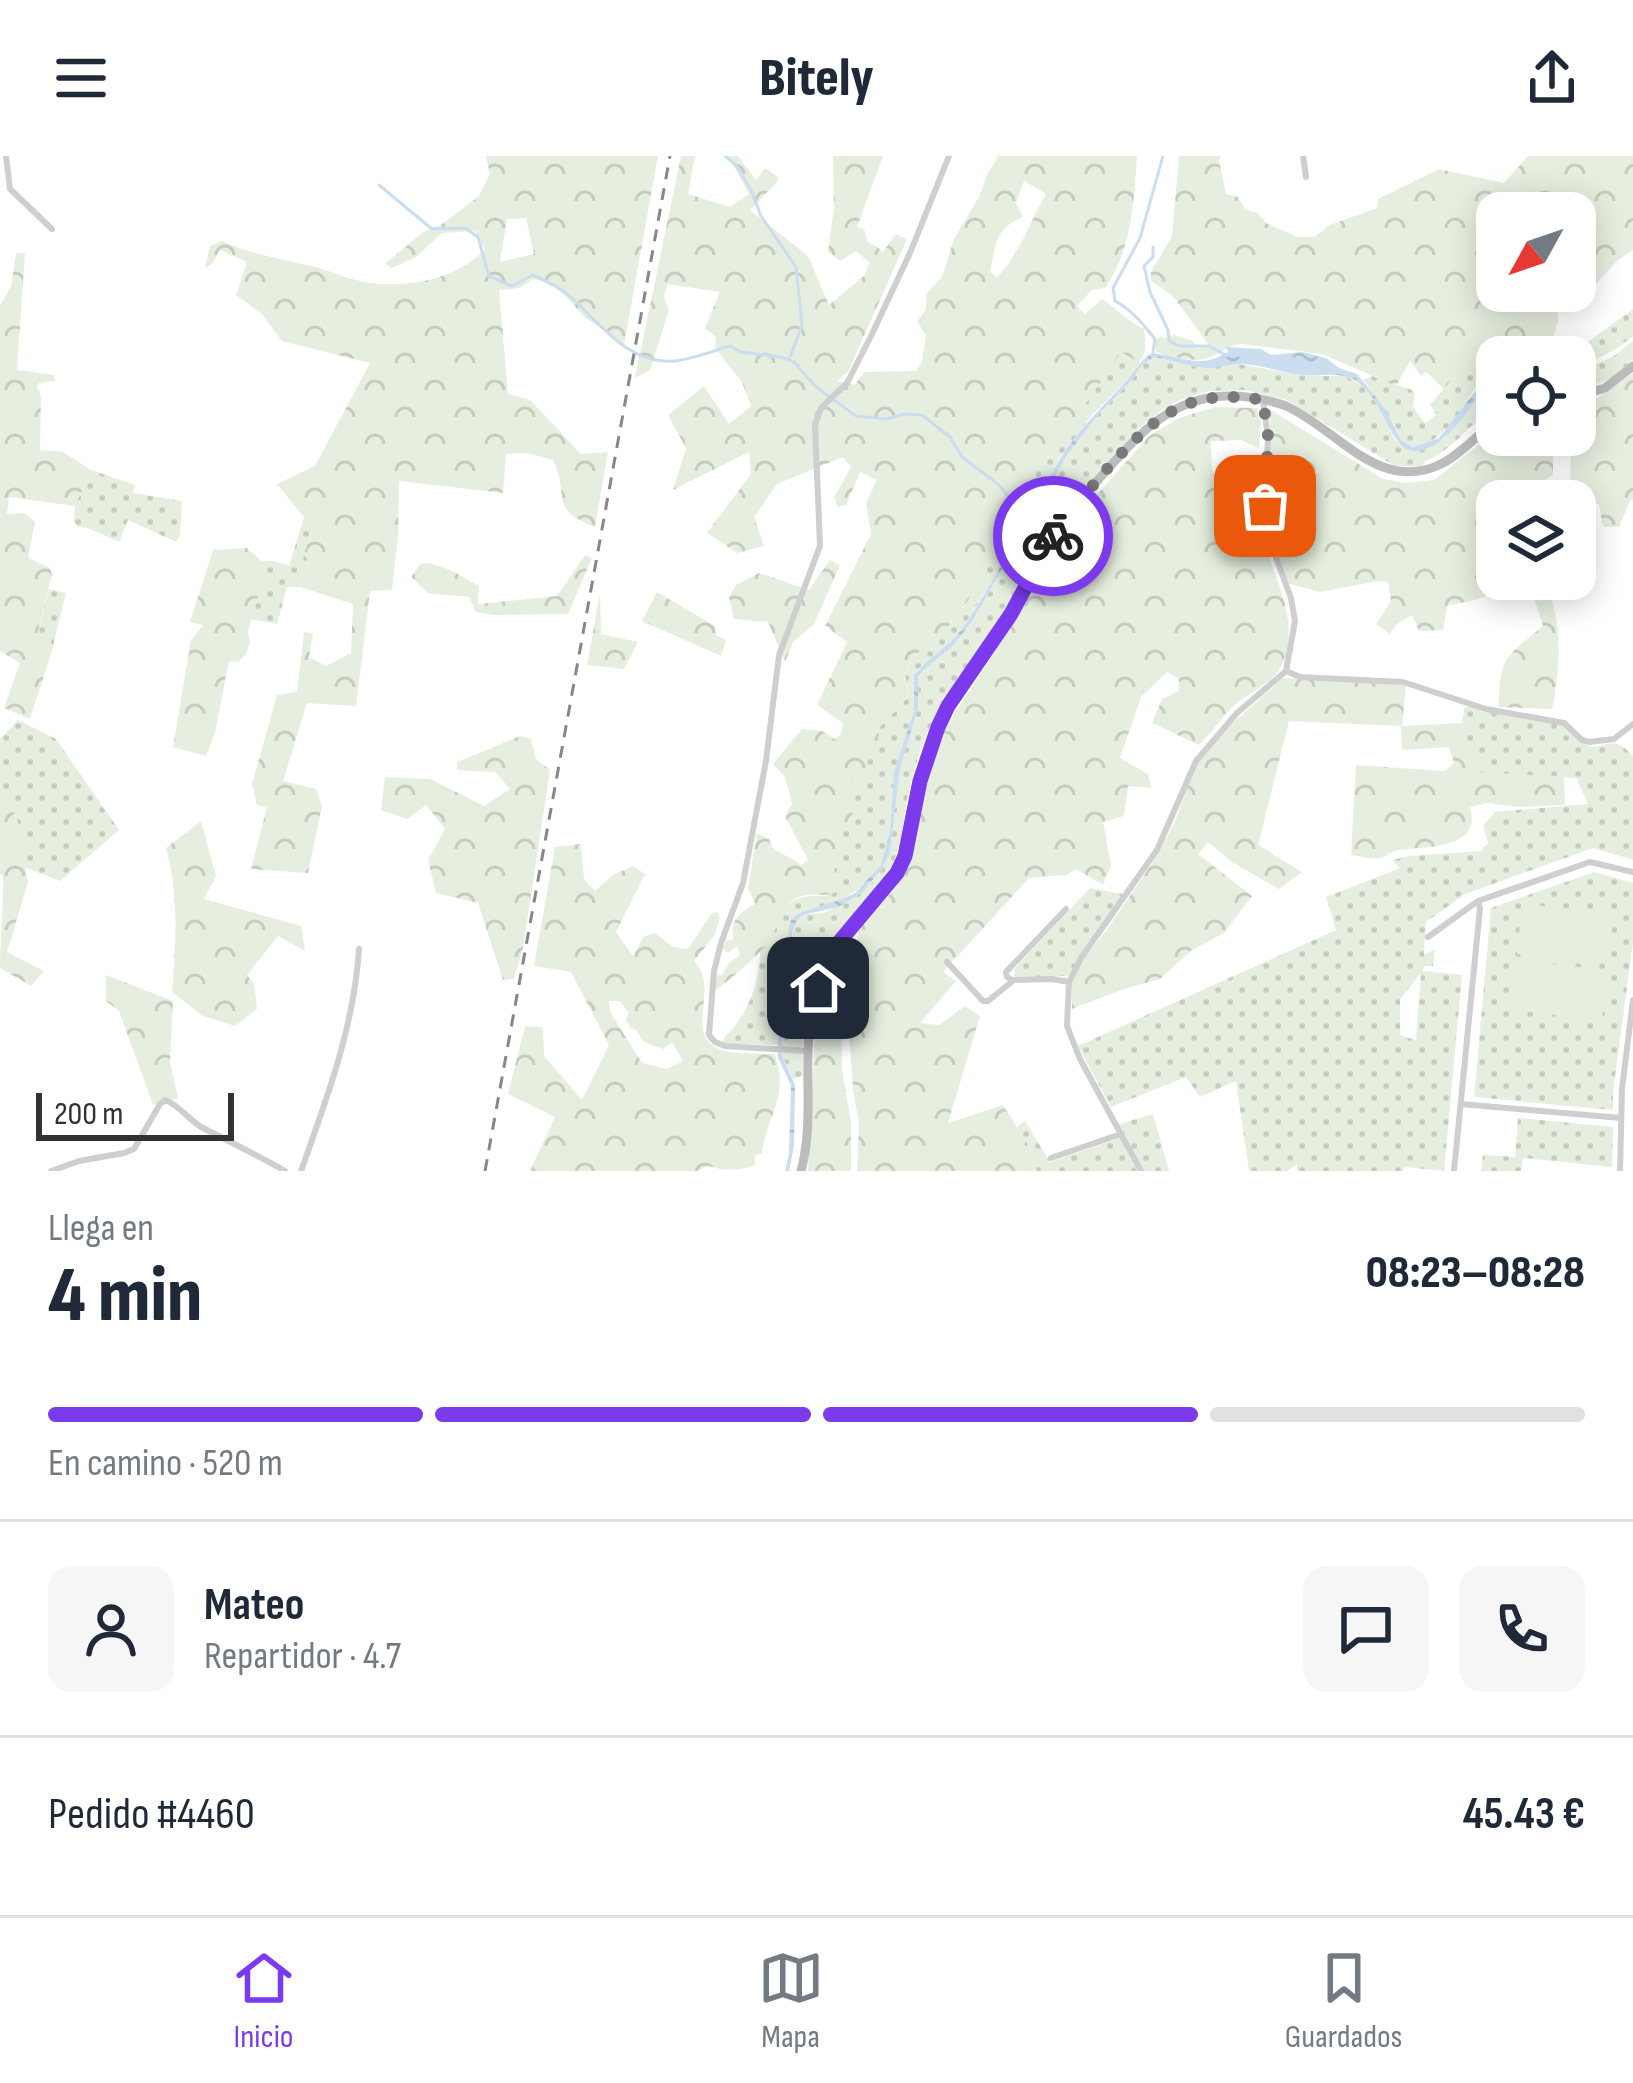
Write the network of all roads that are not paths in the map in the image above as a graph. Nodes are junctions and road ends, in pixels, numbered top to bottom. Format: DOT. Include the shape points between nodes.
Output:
graph roads {
  1 [pos="6,156"];
  2 [pos="949,156"];
  3 [pos="1304,156"];
  4 [pos="1306,177"];
  5 [pos="52,229"];
  6 [pos="1633,366"];
  7 [pos="1596,391"];
  8 [pos="1263,400"];
  9 [pos="1476,438"];
  10 [pos="1286,671"];
  11 [pos="1633,724"];
  12 [pos="1633,872"];
  13 [pos="1478,901"];
  14 [pos="1066,909"];
  15 [pos="1428,937"];
  16 [pos="359,949"];
  17 [pos="946,962"];
  18 [pos="1013,980"];
  19 [pos="1069,982"];
  20 [pos="1633,1000"];
  21 [pos="802,1050"];
  22 [pos="1461,1104"];
  23 [pos="1621,1118"];
  24 [pos="1120,1134"];
  25 [pos="1051,1158"];
  26 [pos="51,1171"];
  27 [pos="285,1171"];
  28 [pos="301,1171"];
  29 [pos="801,1171"];
  30 [pos="1141,1171"];
  31 [pos="1454,1171"];
  32 [pos="1620,1171"];
  1 -- 5 [label="street" via="10,189"];
  2 -- 21 [label="street" via="848,382 815,425 820,546 779,656 743,883 717,957 708,1021 715,1042"];
  3 -- 4 [label="street"];
  6 -- 7 [label="street"];
  8 -- 9 [label="street" via="1396,471 1441,464"];
  8 -- 10 [label="street" via="1268,536 1295,621"];
  8 -- 21 [label="street" via="1214,397 1166,414 1067,515 948,706 920,781 905,856 826,966"];
  10 -- 11 [label="street" via="1403,682 1564,723 1589,742 1614,739"];
  10 -- 19 [label="street" via="1196,761 1156,850"];
  12 -- 13 [label="street" via="1590,862"];
  13 -- 15 [label="street"];
  13 -- 22 [label="street"];
  14 -- 18 [label="street" via="1006,972"];
  16 -- 28 [label="street" via="345,1042"];
  17 -- 18 [label="street" via="983,1001"];
  18 -- 19 [label="street"];
  19 -- 24 [label="street" via="1067,1026"];
  20 -- 23 [label="street"];
  21 -- 29 [label="street"];
  22 -- 23 [label="street"];
  22 -- 31 [label="street"];
  23 -- 32 [label="street"];
  24 -- 25 [label="street"];
  24 -- 30 [label="street"];
  26 -- 27 [label="street" via="134,1148 165,1100"];
}
